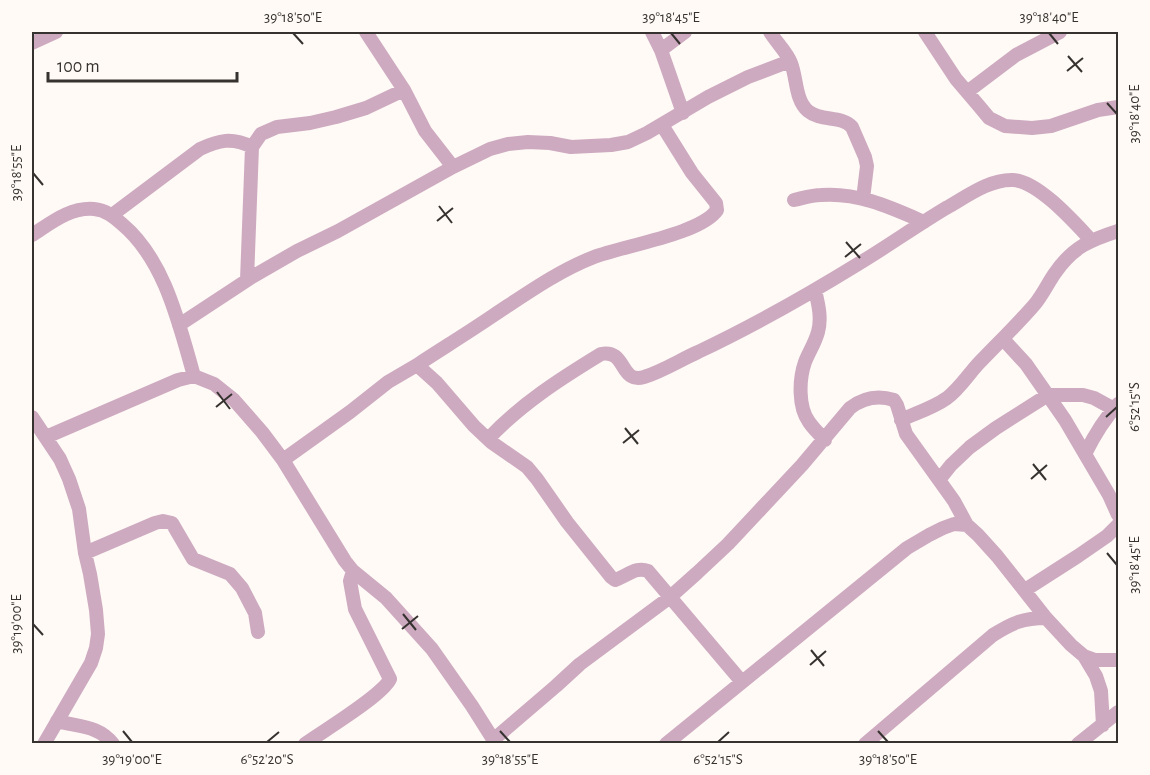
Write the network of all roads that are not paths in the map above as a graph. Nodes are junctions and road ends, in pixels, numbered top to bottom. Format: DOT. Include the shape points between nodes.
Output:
graph roads {
  1 [pos="56,32"];
  2 [pos="366,32"];
  3 [pos="652,32"];
  4 [pos="685,32"];
  5 [pos="770,32"];
  6 [pos="925,32"];
  7 [pos="1060,32"];
  8 [pos="32,43"];
  9 [pos="661,50"];
  10 [pos="790,61"];
  11 [pos="404,90"];
  12 [pos="967,92"];
  13 [pos="1119,107"];
  14 [pos="683,113"];
  15 [pos="662,125"];
  16 [pos="252,147"];
  17 [pos="453,167"];
  18 [pos="863,199"];
  19 [pos="794,200"];
  20 [pos="112,215"];
  21 [pos="924,222"];
  22 [pos="1119,231"];
  23 [pos="32,235"];
  24 [pos="1091,240"];
  25 [pos="247,280"];
  26 [pos="815,290"];
  27 [pos="179,325"];
  28 [pos="1003,339"];
  29 [pos="417,364"];
  30 [pos="194,376"];
  31 [pos="1048,395"];
  32 [pos="1116,406"];
  33 [pos="32,417"];
  34 [pos="901,420"];
  35 [pos="46,437"];
  36 [pos="488,439"];
  37 [pos="825,440"];
  38 [pos="1085,454"];
  39 [pos="283,460"];
  40 [pos="939,480"];
  41 [pos="1114,490"];
  42 [pos="1119,515"];
  43 [pos="966,525"];
  44 [pos="1119,525"];
  45 [pos="85,553"];
  46 [pos="353,571"];
  47 [pos="1025,590"];
  48 [pos="669,598"];
  49 [pos="1046,618"];
  50 [pos="258,632"];
  51 [pos="1084,656"];
  52 [pos="1119,660"];
  53 [pos="742,682"];
  54 [pos="1119,712"];
  55 [pos="57,721"];
  56 [pos="1103,725"];
  57 [pos="495,742"];
  58 [pos="44,744"];
  59 [pos="113,744"];
  60 [pos="305,744"];
  61 [pos="666,744"];
  62 [pos="865,744"];
  63 [pos="1078,744"];
  1 -- 8 [label="street"];
  2 -- 11 [label="street"];
  3 -- 9 [label="street"];
  4 -- 9 [label="street"];
  5 -- 10 [label="street"];
  6 -- 12 [label="street"];
  7 -- 12 [label="street" via="1016,55"];
  9 -- 14 [label="street"];
  10 -- 14 [label="street" via="748,77"];
  10 -- 18 [label="street" via="802,104 808,111 852,127 866,157"];
  11 -- 16 [label="street" via="356,111 277,127 261,134"];
  11 -- 17 [label="street" via="425,131"];
  12 -- 13 [label="street" via="989,118 1005,126 1051,126"];
  14 -- 15 [label="street"];
  15 -- 17 [label="street" via="628,142 611,145 508,144"];
  15 -- 29 [label="street" via="716,203 714,214 667,236 595,256 568,269"];
  16 -- 20 [label="street" via="234,140 214,142"];
  16 -- 25 [label="street"];
  17 -- 25 [label="street"];
  18 -- 19 [label="street" via="821,195"];
  18 -- 21 [label="street"];
  20 -- 23 [label="street" via="95,209 70,212"];
  20 -- 27 [label="street" via="149,254"];
  21 -- 24 [label="street" via="972,193 996,182 1014,180 1029,185 1058,206"];
  21 -- 26 [label="street"];
  22 -- 24 [label="street"];
  24 -- 28 [label="street" via="1068,257 1041,297"];
  25 -- 27 [label="street"];
  26 -- 36 [label="street" via="642,377 630,376 614,355 601,354 543,391"];
  26 -- 37 [label="street" via="819,330 805,363 800,393 807,421"];
  27 -- 30 [label="street"];
  28 -- 31 [label="street"];
  28 -- 34 [label="street" via="948,397"];
  29 -- 36 [label="street"];
  29 -- 39 [label="street"];
  30 -- 35 [label="street"];
  30 -- 39 [label="street" via="214,384 234,400"];
  31 -- 32 [label="street" via="1083,395"];
  31 -- 38 [label="street"];
  31 -- 40 [label="street" via="970,447"];
  32 -- 38 [label="street"];
  33 -- 35 [label="street"];
  34 -- 37 [label="street" via="894,400 867,399 850,408"];
  34 -- 40 [label="street" via="906,434"];
  35 -- 45 [label="street" via="69,479 79,509"];
  36 -- 48 [label="street" via="537,479 611,577 615,580 645,569"];
  37 -- 48 [label="street" via="728,544"];
  38 -- 41 [label="street"];
  39 -- 46 [label="street"];
  40 -- 43 [label="street"];
  41 -- 42 [label="street"];
  43 -- 47 [label="street"];
  43 -- 53 [label="street" via="943,528 907,548"];
  44 -- 47 [label="street"];
  45 -- 50 [label="street" via="155,523 172,523 193,560 230,574 242,588 255,613"];
  45 -- 55 [label="street" via="96,610 96,648"];
  46 -- 57 [label="street" via="386,598 432,649"];
  46 -- 60 [label="street" via="350,581 355,609 390,679 364,703"];
  47 -- 49 [label="street"];
  48 -- 53 [label="street"];
  48 -- 57 [label="street" via="580,664"];
  49 -- 51 [label="street"];
  49 -- 62 [label="street" via="1016,622 993,635"];
  51 -- 52 [label="street"];
  51 -- 56 [label="street" via="1101,691"];
  53 -- 61 [label="street"];
  54 -- 56 [label="street"];
  55 -- 58 [label="street"];
  55 -- 59 [label="street" via="93,728"];
  56 -- 63 [label="street"];
}
